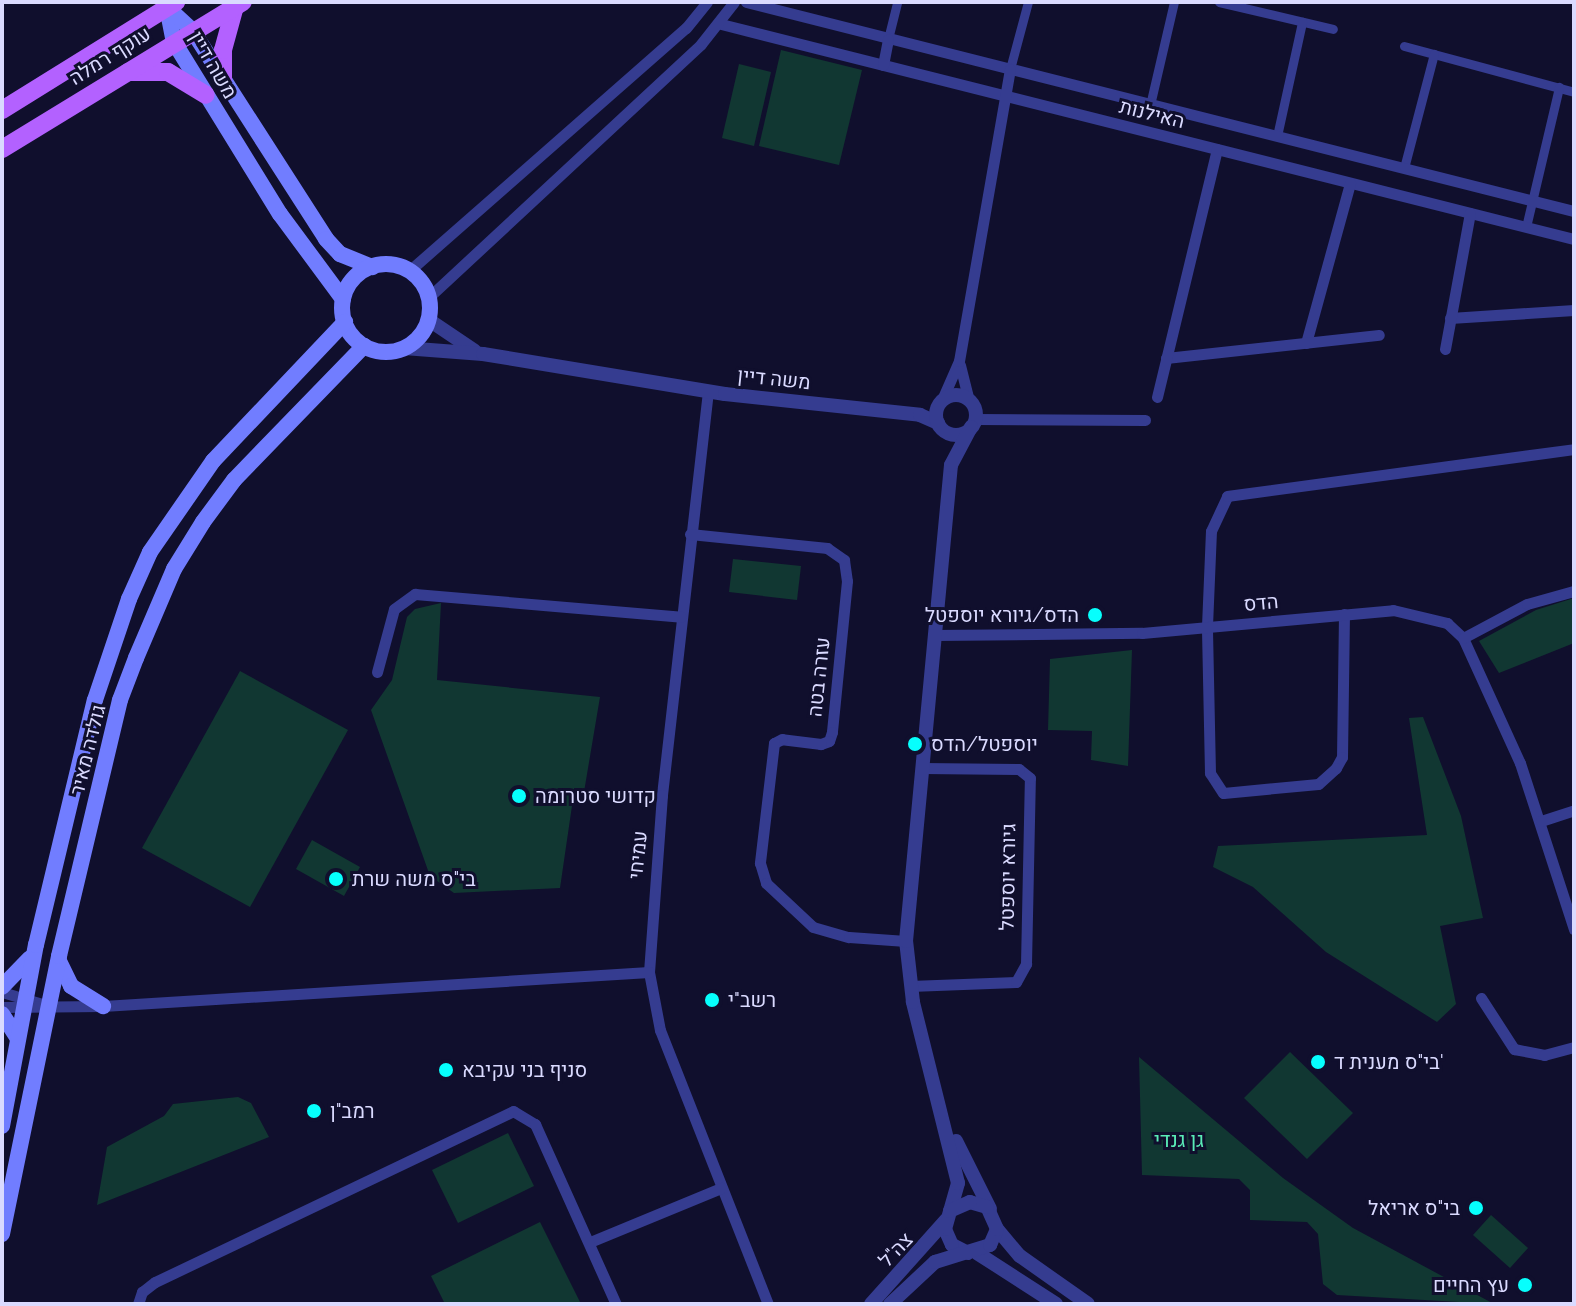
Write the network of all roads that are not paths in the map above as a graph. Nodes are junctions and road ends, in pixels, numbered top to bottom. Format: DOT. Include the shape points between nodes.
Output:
graph roads {
  1 [pos="707,2"];
  2 [pos="734,2"];
  3 [pos="746,2"];
  4 [pos="897,2"];
  5 [pos="1028,2"];
  6 [pos="1174,2"];
  7 [pos="1219,2"];
  8 [pos="239,4"];
  9 [pos="171,5"];
  10 [pos="1302,22"];
  11 [pos="721,24"];
  12 [pos="1333,29"];
  13 [pos="192,30"];
  14 [pos="888,39"];
  15 [pos="174,42"];
  16 [pos="1404,46"];
  17 [pos="1434,54"];
  18 [pos="883,65"];
  19 [pos="1010,69"];
  20 [pos="122,74"];
  21 [pos="223,79"];
  22 [pos="1559,87"];
  23 [pos="1574,92"];
  24 [pos="206,95"];
  25 [pos="1004,96"];
  26 [pos="1150,105"];
  27 [pos="2,110"];
  28 [pos="1277,136"];
  29 [pos="2,149"];
  30 [pos="1217,149"];
  31 [pos="1404,168"];
  32 [pos="1350,183"];
  33 [pos="1532,201"];
  34 [pos="1574,211"];
  35 [pos="1470,213"];
  36 [pos="1526,227"];
  37 [pos="1574,239"];
  38 [pos="372,267"];
  39 [pos="409,271"];
  40 [pos="429,297"];
  41 [pos="343,299"];
  42 [pos="1574,310"];
  43 [pos="1450,318"];
  44 [pos="429,320"];
  45 [pos="345,322"];
  46 [pos="1379,335"];
  47 [pos="1306,343"];
  48 [pos="364,346"];
  49 [pos="404,348"];
  50 [pos="1445,349"];
  51 [pos="483,354"];
  52 [pos="1166,358"];
  53 [pos="959,361"];
  54 [pos="708,391"];
  55 [pos="1157,397"];
  56 [pos="969,400"];
  57 [pos="939,405"];
  58 [pos="920,415"];
  59 [pos="1145,420"];
  60 [pos="973,423"];
  61 [pos="941,427"];
  62 [pos="1574,449"];
  63 [pos="951,465"];
  64 [pos="690,534"];
  65 [pos="1574,591"];
  66 [pos="1344,614"];
  67 [pos="681,617"];
  68 [pos="1207,626"];
  69 [pos="934,635"];
  70 [pos="1463,638"];
  71 [pos="377,672"];
  72 [pos="922,768"];
  73 [pos="1574,810"];
  74 [pos="1541,821"];
  75 [pos="1574,929"];
  76 [pos="906,941"];
  77 [pos="36,945"];
  78 [pos="59,956"];
  79 [pos="649,972"];
  80 [pos="910,986"];
  81 [pos="2,990"];
  82 [pos="1481,998"];
  83 [pos="24,1003"];
  84 [pos="50,1006"];
  85 [pos="103,1006"];
  86 [pos="2,1007"];
  87 [pos="2,1014"];
  88 [pos="17,1037"];
  89 [pos="1574,1047"];
  90 [pos="944,1115"];
  91 [pos="2,1126"];
  92 [pos="721,1188"];
  93 [pos="948,1216"];
  94 [pos="995,1221"];
  95 [pos="2,1234"];
  96 [pos="590,1242"];
  97 [pos="972,1253"];
  98 [pos="138,1304"];
  99 [pos="616,1304"];
  100 [pos="768,1304"];
  101 [pos="871,1304"];
  102 [pos="890,1304"];
  103 [pos="1056,1304"];
  104 [pos="1088,1304"];
  1 -- 39 [label="street" via="686,28"];
  2 -- 11 [label="street"];
  3 -- 14 [label="street, האילנות"];
  4 -- 14 [label="street"];
  5 -- 19 [label="street"];
  6 -- 26 [label="street"];
  7 -- 10 [label="street"];
  8 -- 13 [label="main road, עוקף רמלה"];
  8 -- 21 [label="main road" via="223,50"];
  9 -- 13 [label="main road, משה דיין"];
  9 -- 15 [label="main road, משה דיין"];
  9 -- 27 [label="main road, עוקף רמלה"];
  10 -- 12 [label="street"];
  10 -- 28 [label="street"];
  11 -- 18 [label="street, האילנות"];
  11 -- 40 [label="street"];
  13 -- 15 [label="main road, עוקף רמלה"];
  13 -- 21 [label="main road, משה דיין"];
  14 -- 18 [label="street"];
  14 -- 19 [label="street, האילנות"];
  15 -- 20 [label="main road, עוקף רמלה"];
  15 -- 24 [label="main road, משה דיין"];
  16 -- 17 [label="street"];
  17 -- 22 [label="street"];
  17 -- 31 [label="street"];
  18 -- 25 [label="street, האילנות"];
  19 -- 25 [label="street"];
  19 -- 26 [label="street, האילנות"];
  20 -- 24 [label="main road" via="168,72"];
  20 -- 29 [label="main road, עוקף רמלה"];
  21 -- 38 [label="main road, משה דיין" via="326,239 340,254"];
  22 -- 23 [label="street"];
  22 -- 33 [label="street"];
  24 -- 41 [label="main road, משה דיין" via="280,214"];
  25 -- 30 [label="street, האילנות"];
  25 -- 53 [label="street"];
  26 -- 28 [label="street, האילנות"];
  28 -- 31 [label="street, האילנות"];
  30 -- 32 [label="street, האילנות"];
  30 -- 52 [label="street"];
  31 -- 33 [label="street, האילנות"];
  32 -- 35 [label="street, האילנות"];
  32 -- 47 [label="street"];
  33 -- 34 [label="street, האילנות"];
  33 -- 36 [label="street"];
  35 -- 36 [label="street, האילנות"];
  35 -- 43 [label="street"];
  36 -- 37 [label="street, האילנות"];
  38 -- 39 [label="main road"];
  38 -- 41 [label="main road" via="353,280"];
  39 -- 40 [label="main road"];
  40 -- 44 [label="main road"];
  41 -- 45 [label="main road"];
  42 -- 43 [label="street"];
  43 -- 50 [label="street"];
  44 -- 49 [label="main road"];
  44 -- 51 [label="street, משה דיין"];
  45 -- 48 [label="main road"];
  45 -- 77 [label="main road, גולדה מאיר" via="213,461 150,552 95,700"];
  46 -- 47 [label="street"];
  47 -- 52 [label="street"];
  48 -- 49 [label="main road" via="377,351"];
  48 -- 78 [label="main road, גולדה מאיר" via="234,480 174,569 120,700"];
  49 -- 51 [label="street, משה דיין"];
  51 -- 54 [label="street, משה דיין"];
  52 -- 55 [label="street"];
  53 -- 56 [label="street"];
  53 -- 57 [label="street"];
  54 -- 58 [label="street, משה דיין"];
  54 -- 64 [label="street, עמיחי"];
  56 -- 57 [label="street" via="958,395"];
  56 -- 60 [label="street"];
  57 -- 58 [label="street, משה דיין"];
  57 -- 61 [label="street"];
  58 -- 61 [label="street, משה דיין"];
  59 -- 60 [label="street"];
  60 -- 61 [label="street" via="962,434"];
  60 -- 63 [label="street"];
  61 -- 63 [label="street"];
  62 -- 68 [label="street" via="1227,496 1211,531"];
  63 -- 69 [label="street"];
  64 -- 67 [label="street, עמיחי"];
  64 -- 76 [label="street, עזרה בטה" via="827,548 844,560 847,581 832,732 821,744 782,739 774,743 760,863 766,883 813,927 849,937"];
  65 -- 70 [label="street" via="1527,604"];
  66 -- 68 [label="street, הדס"];
  66 -- 68 [label="street" via="1342,757 1336,768 1318,784 1235,795 1223,793 1211,780"];
  66 -- 70 [label="street, הדס" via="1412,611 1447,623"];
  67 -- 71 [label="street" via="415,594 394,609"];
  67 -- 79 [label="street, עמיחי"];
  68 -- 69 [label="street, הדס" via="1039,637"];
  69 -- 72 [label="street"];
  70 -- 74 [label="street"];
  72 -- 76 [label="street"];
  72 -- 80 [label="street, גיורא יוספטל" via="1019,769 1030,778 1026,964 1016,982"];
  73 -- 74 [label="street"];
  74 -- 75 [label="street"];
  76 -- 80 [label="street"];
  77 -- 81 [label="main road" via="20,974"];
  77 -- 83 [label="main road, גולדה מאיר"];
  78 -- 84 [label="main road, גולדה מאיר"];
  78 -- 85 [label="main road" via="71,986"];
  79 -- 85 [label="street"];
  79 -- 92 [label="street, עמיחי" via="660,1030"];
  80 -- 90 [label="street"];
  81 -- 83 [label="street"];
  82 -- 89 [label="street" via="1514,1049 1544,1055"];
  83 -- 84 [label="street"];
  83 -- 86 [label="street"];
  83 -- 88 [label="main road, גולדה מאיר"];
  84 -- 85 [label="street"];
  84 -- 95 [label="main road, גולדה מאיר"];
  87 -- 88 [label="main road"];
  88 -- 91 [label="main road, גולדה מאיר"];
  90 -- 93 [label="street" via="958,1183"];
  90 -- 94 [label="street"];
  92 -- 96 [label="street"];
  92 -- 100 [label="street, עמיחי"];
  93 -- 94 [label="street" via="970,1202"];
  93 -- 97 [label="street" via="947,1237"];
  93 -- 101 [label="street, צה\"ל"];
  94 -- 97 [label="street" via="990,1245"];
  94 -- 104 [label="street" via="1020,1256"];
  96 -- 98 [label="street" via="535,1124 513,1111 155,1282 142,1292"];
  96 -- 99 [label="street"];
  97 -- 102 [label="street, צה\"ל" via="935,1262"];
  97 -- 103 [label="street"];
}
